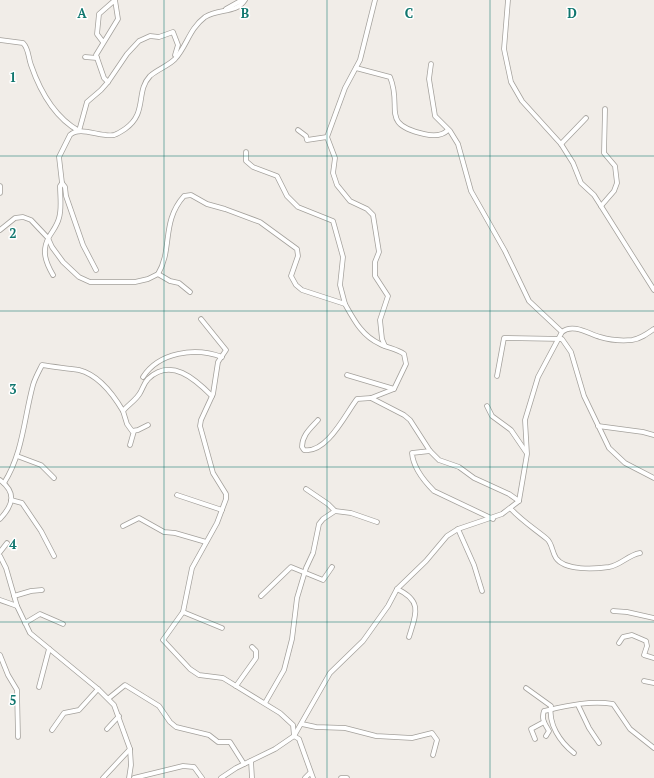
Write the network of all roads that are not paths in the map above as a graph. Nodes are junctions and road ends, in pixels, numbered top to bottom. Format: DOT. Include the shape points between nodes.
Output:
graph roads {
  1 [pos="242,0"];
  2 [pos="245,0"];
  3 [pos="375,0"];
  4 [pos="508,0"];
  5 [pos="223,10"];
  6 [pos="0,40"];
  7 [pos="103,42"];
  8 [pos="85,57"];
  9 [pos="97,58"];
  10 [pos="173,60"];
  11 [pos="431,64"];
  12 [pos="356,68"];
  13 [pos="108,82"];
  14 [pos="605,109"];
  15 [pos="586,118"];
  16 [pos="298,130"];
  17 [pos="448,130"];
  18 [pos="79,131"];
  19 [pos="327,137"];
  20 [pos="560,144"];
  21 [pos="246,152"];
  22 [pos="62,183"];
  23 [pos="0,186"];
  24 [pos="0,194"];
  25 [pos="601,206"];
  26 [pos="0,230"];
  27 [pos="48,238"];
  28 [pos="96,270"];
  29 [pos="158,274"];
  30 [pos="54,276"];
  31 [pos="654,290"];
  32 [pos="190,292"];
  33 [pos="345,304"];
  34 [pos="202,319"];
  35 [pos="654,329"];
  36 [pos="562,332"];
  37 [pos="559,339"];
  38 [pos="384,346"];
  39 [pos="222,357"];
  40 [pos="347,375"];
  41 [pos="497,376"];
  42 [pos="143,377"];
  43 [pos="394,389"];
  44 [pos="212,396"];
  45 [pos="371,398"];
  46 [pos="487,406"];
  47 [pos="123,411"];
  48 [pos="318,420"];
  49 [pos="148,424"];
  50 [pos="598,426"];
  51 [pos="134,431"];
  52 [pos="654,435"];
  53 [pos="130,445"];
  54 [pos="430,451"];
  55 [pos="527,454"];
  56 [pos="17,456"];
  57 [pos="54,478"];
  58 [pos="654,478"];
  59 [pos="0,480"];
  60 [pos="4,483"];
  61 [pos="306,489"];
  62 [pos="177,495"];
  63 [pos="11,500"];
  64 [pos="520,501"];
  65 [pos="511,509"];
  66 [pos="222,510"];
  67 [pos="335,511"];
  68 [pos="0,519"];
  69 [pos="493,519"];
  70 [pos="377,522"];
  71 [pos="123,526"];
  72 [pos="458,530"];
  73 [pos="206,542"];
  74 [pos="7,543"];
  75 [pos="0,552"];
  76 [pos="640,553"];
  77 [pos="0,556"];
  78 [pos="54,556"];
  79 [pos="332,567"];
  80 [pos="305,573"];
  81 [pos="397,589"];
  82 [pos="42,590"];
  83 [pos="482,591"];
  84 [pos="14,596"];
  85 [pos="261,596"];
  86 [pos="0,600"];
  87 [pos="17,606"];
  88 [pos="613,611"];
  89 [pos="183,612"];
  90 [pos="654,618"];
  91 [pos="25,623"];
  92 [pos="63,624"];
  93 [pos="222,628"];
  94 [pos="409,637"];
  95 [pos="619,643"];
  96 [pos="252,647"];
  97 [pos="49,649"];
  98 [pos="0,655"];
  99 [pos="654,658"];
  100 [pos="644,681"];
  101 [pos="654,683"];
  102 [pos="236,686"];
  103 [pos="39,687"];
  104 [pos="98,688"];
  105 [pos="526,688"];
  106 [pos="109,698"];
  107 [pos="265,702"];
  108 [pos="578,705"];
  109 [pos="550,710"];
  110 [pos="119,716"];
  111 [pos="544,722"];
  112 [pos="302,724"];
  113 [pos="52,730"];
  114 [pos="106,730"];
  115 [pos="294,736"];
  116 [pos="546,736"];
  117 [pos="18,737"];
  118 [pos="535,740"];
  119 [pos="599,743"];
  120 [pos="654,748"];
  121 [pos="130,749"];
  122 [pos="574,753"];
  123 [pos="433,755"];
  124 [pos="251,761"];
  125 [pos="244,764"];
  126 [pos="310,773"];
  127 [pos="103,778"];
  128 [pos="129,778"];
  129 [pos="134,778"];
  130 [pos="202,778"];
  131 [pos="221,778"];
  132 [pos="252,778"];
  133 [pos="305,778"];
  134 [pos="314,778"];
  135 [pos="341,778"];
  136 [pos="347,778"];
  1 -- 5 [label="street"];
  2 -- 5 [label="street" via="242,6"];
  3 -- 12 [label="street" via="366,40"];
  4 -- 20 [label="street" via="504,49 511,82 522,101"];
  5 -- 10 [label="street" via="198,23"];
  6 -- 18 [label="street" via="24,43 32,68 48,102 65,122"];
  7 -- 7 [label="street" via="97,34 99,14 115,0 118,18"];
  7 -- 9 [label="street"];
  8 -- 9 [label="street"];
  9 -- 13 [label="street"];
  10 -- 13 [label="street" via="178,45 173,32 154,38 150,36 136,43"];
  10 -- 18 [label="street" via="146,81 139,113 127,127 114,135"];
  11 -- 17 [label="street" via="429,78 436,116"];
  12 -- 17 [label="street" via="390,77 396,120 400,125 432,135"];
  12 -- 19 [label="street" via="345,88"];
  13 -- 18 [label="street" via="87,102"];
  14 -- 25 [label="street" via="604,153 615,166 617,183 614,191"];
  15 -- 20 [label="street"];
  16 -- 19 [label="street" via="307,140"];
  17 -- 36 [label="street" via="458,144 471,191 494,236 505,251 524,294 528,301"];
  18 -- 22 [label="street" via="70,135 60,153"];
  19 -- 38 [label="street" via="335,158 333,173 338,185 350,201 367,209 373,215 379,252 375,262 375,276 388,296 380,320"];
  20 -- 25 [label="street" via="573,163 581,183"];
  21 -- 33 [label="street" via="246,161 253,167 277,176 287,196 298,207 333,221 343,257 340,285"];
  22 -- 27 [label="street" via="60,215 55,230"];
  22 -- 28 [label="street" via="83,245"];
  23 -- 24 [label="street"];
  25 -- 31 [label="street"];
  26 -- 27 [label="street" via="15,218 23,217 34,222"];
  27 -- 29 [label="street" via="63,262 90,282 135,282"];
  27 -- 30 [label="street" via="44,258"];
  29 -- 32 [label="street" via="180,283"];
  29 -- 33 [label="street" via="166,250 170,220 183,197 189,195 207,204 255,220 276,232 298,251 291,276 298,288"];
  33 -- 38 [label="street" via="358,327"];
  34 -- 39 [label="street" via="226,350"];
  35 -- 36 [label="street" via="640,338 624,340 607,339 574,329"];
  36 -- 37 [label="street"];
  37 -- 41 [label="street" via="504,338"];
  37 -- 50 [label="street" via="562,339 571,352 584,396"];
  37 -- 55 [label="street" via="538,377 525,420"];
  38 -- 43 [label="street" via="401,352 406,359"];
  39 -- 42 [label="street" via="195,352 173,355 153,364"];
  39 -- 44 [label="street" via="217,366"];
  40 -- 43 [label="street"];
  43 -- 45 [label="street"];
  44 -- 47 [label="street" via="182,372 165,370 147,380 140,394"];
  44 -- 66 [label="street" via="200,426 213,473 226,494"];
  45 -- 48 [label="street" via="357,398 328,440 315,448 304,450 302,442 309,428"];
  45 -- 54 [label="street" via="410,420"];
  46 -- 55 [label="street" via="492,416 511,430"];
  47 -- 51 [label="street" via="129,427"];
  47 -- 56 [label="street" via="113,395 90,375 77,370 42,365 33,386"];
  49 -- 51 [label="street"];
  50 -- 52 [label="street"];
  50 -- 58 [label="street" via="615,456"];
  51 -- 53 [label="street"];
  54 -- 64 [label="street" via="439,460 459,467 474,478"];
  54 -- 69 [label="street" via="412,453 417,468 427,484 434,491"];
  55 -- 64 [label="street"];
  56 -- 57 [label="street" via="41,465"];
  56 -- 60 [label="street"];
  59 -- 60 [label="street"];
  60 -- 63 [label="street" via="10,491"];
  61 -- 67 [label="street"];
  62 -- 66 [label="street"];
  63 -- 68 [label="street" via="10,506"];
  63 -- 78 [label="street" via="22,503"];
  64 -- 65 [label="street"];
  65 -- 69 [label="street"];
  65 -- 76 [label="street" via="548,540 557,559 571,566 612,566 633,554"];
  66 -- 73 [label="street"];
  67 -- 70 [label="street" via="351,513"];
  67 -- 80 [label="street" via="319,524 313,553"];
  69 -- 72 [label="street"];
  71 -- 73 [label="street" via="139,518 164,532"];
  72 -- 81 [label="street" via="447,536"];
  72 -- 83 [label="street" via="474,565"];
  73 -- 89 [label="street" via="190,572"];
  74 -- 75 [label="street"];
  77 -- 84 [label="street"];
  79 -- 80 [label="street" via="323,580"];
  80 -- 85 [label="street" via="290,567"];
  80 -- 107 [label="street" via="297,598 292,639 284,670"];
  81 -- 94 [label="street" via="405,592 414,601 417,612"];
  81 -- 112 [label="street" via="363,641 330,673"];
  82 -- 84 [label="street"];
  84 -- 87 [label="street"];
  86 -- 87 [label="street"];
  87 -- 91 [label="street"];
  88 -- 90 [label="street"];
  89 -- 93 [label="street"];
  89 -- 102 [label="street" via="164,637 165,643 198,675 222,678"];
  91 -- 92 [label="street" via="40,614"];
  91 -- 97 [label="street" via="30,633"];
  95 -- 99 [label="street" via="623,637 633,636 646,642 644,655"];
  96 -- 102 [label="street" via="256,651 256,658"];
  97 -- 103 [label="street"];
  97 -- 104 [label="street"];
  98 -- 117 [label="street" via="17,690"];
  100 -- 101 [label="street"];
  102 -- 107 [label="street"];
  104 -- 106 [label="street"];
  104 -- 113 [label="street" via="79,710 64,713"];
  105 -- 109 [label="street" via="551,706"];
  106 -- 110 [label="street"];
  106 -- 125 [label="street" via="126,685 159,706 176,727 209,735 218,742 230,742"];
  107 -- 115 [label="street" via="289,720 293,725"];
  108 -- 109 [label="street"];
  108 -- 119 [label="street"];
  108 -- 120 [label="street" via="592,702 613,704 630,729"];
  109 -- 111 [label="street" via="544,711"];
  109 -- 122 [label="street" via="554,730"];
  110 -- 114 [label="street"];
  110 -- 121 [label="street"];
  111 -- 116 [label="street" via="549,731"];
  111 -- 118 [label="street" via="531,730"];
  112 -- 115 [label="street"];
  112 -- 123 [label="street" via="345,728 363,734 388,737 412,738 432,733 437,740"];
  115 -- 124 [label="street"];
  115 -- 126 [label="street" via="299,739"];
  121 -- 127 [label="street"];
  121 -- 128 [label="street"];
  124 -- 125 [label="street"];
  124 -- 132 [label="street"];
  125 -- 131 [label="street"];
  126 -- 133 [label="street"];
  126 -- 134 [label="street"];
  129 -- 130 [label="street" via="183,766 194,767"];
  135 -- 136 [label="street"];
}
